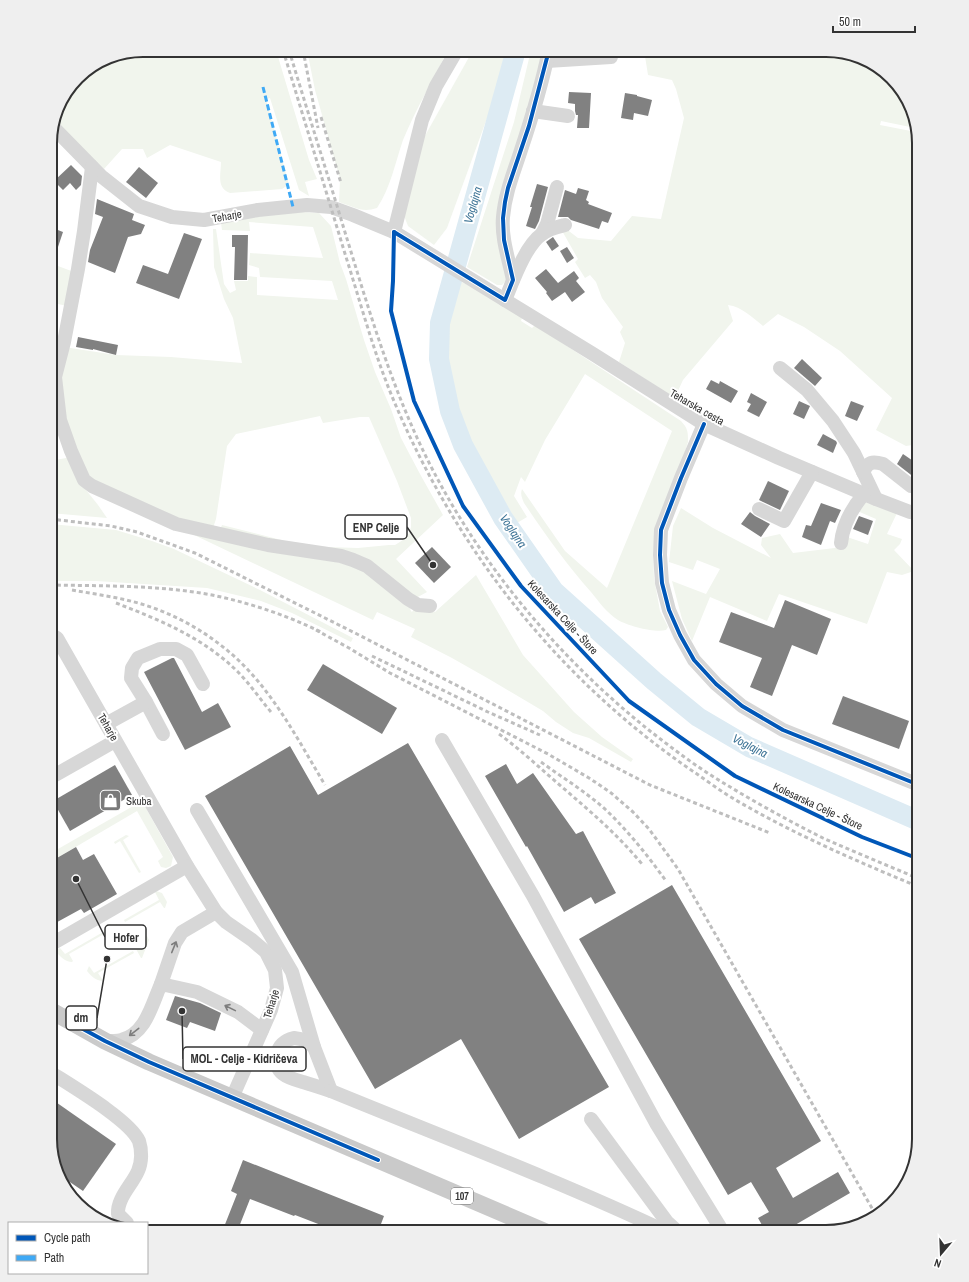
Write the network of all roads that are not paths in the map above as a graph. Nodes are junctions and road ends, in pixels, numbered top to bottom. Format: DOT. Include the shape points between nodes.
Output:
graph roads {
  1 [pos="453,57"];
  2 [pos="547,57"];
  3 [pos="533,111"];
  4 [pos="568,116"];
  5 [pos="58,132"];
  6 [pos="92,167"];
  7 [pos="557,188"];
  8 [pos="565,225"];
  9 [pos="394,232"];
  10 [pos="539,237"];
  11 [pos="513,280"];
  12 [pos="481,285"];
  13 [pos="505,300"];
  14 [pos="780,368"];
  15 [pos="57,370"];
  16 [pos="57,395"];
  17 [pos="704,424"];
  18 [pos="812,472"];
  19 [pos="863,472"];
  20 [pos="911,486"];
  21 [pos="870,496"];
  22 [pos="759,509"];
  23 [pos="912,512"];
  24 [pos="841,543"];
  25 [pos="430,606"];
  26 [pos="57,638"];
  27 [pos="203,684"];
  28 [pos="146,702"];
  29 [pos="106,724"];
  30 [pos="163,734"];
  31 [pos="115,740"];
  32 [pos="442,740"];
  33 [pos="57,774"];
  34 [pos="912,782"];
  35 [pos="197,810"];
  36 [pos="187,866"];
  37 [pos="216,912"];
  38 [pos="57,941"];
  39 [pos="161,984"];
  40 [pos="57,1014"];
  41 [pos="262,1030"];
  42 [pos="105,1041"];
  43 [pos="314,1047"];
  44 [pos="57,1077"];
  45 [pos="331,1091"];
  46 [pos="232,1098"];
  47 [pos="591,1119"];
  48 [pos="126,1222"];
  49 [pos="530,1225"];
  50 [pos="652,1225"];
  51 [pos="670,1225"];
  52 [pos="719,1225"];
  1 -- 9 [label="street" via="436,86 422,120"];
  2 -- 3 [label="street"];
  3 -- 4 [label="street"];
  3 -- 11 [label="street" via="508,188 503,218 504,240"];
  5 -- 6 [label="street, Teharje"];
  6 -- 9 [label="street, Teharje" via="139,206 172,217 204,220 258,210 308,205 331,207"];
  6 -- 15 [label="street" via="78,269"];
  7 -- 10 [label="street" via="547,224"];
  8 -- 10 [label="street"];
  9 -- 12 [label="street, Teharje"];
  10 -- 11 [label="street" via="520,263"];
  11 -- 13 [label="street"];
  12 -- 13 [label="street, Teharska cesta"];
  13 -- 17 [label="street, Teharska cesta"];
  14 -- 19 [label="street" via="807,390 833,421"];
  16 -- 25 [label="street" via="60,420 71,451 84,480 92,486 176,524 268,545 353,560 367,566 418,605"];
  17 -- 18 [label="street, Teharska cesta"];
  17 -- 34 [label="street" via="661,530 662,583 669,610 694,660 716,684 742,706 783,730"];
  18 -- 21 [label="street, Teharska cesta"];
  18 -- 22 [label="street" via="784,521"];
  19 -- 20 [label="street" via="867,464 878,462"];
  19 -- 21 [label="street"];
  21 -- 23 [label="street, Teharska cesta"];
  21 -- 24 [label="street" via="852,510 844,526"];
  26 -- 29 [label="street, Teharje"];
  27 -- 28 [label="street" via="187,655 176,649 160,649 138,658 132,668 131,678"];
  28 -- 29 [label="street"];
  28 -- 30 [label="street"];
  29 -- 31 [label="street, Teharje"];
  31 -- 33 [label="street"];
  31 -- 36 [label="street, Teharje"];
  32 -- 52 [label="street" via="533,896 656,1123"];
  35 -- 43 [label="street" via="292,972"];
  36 -- 37 [label="street, Teharje"];
  36 -- 38 [label="street"];
  39 -- 37 [label="street, one-way" via="174,943 182,932"];
  37 -- 41 [label="street, Teharje" via="266,952 275,970 277,988"];
  41 -- 39 [label="street, one-way" via="238,1012 197,992"];
  39 -- 42 [label="street, one-way" via="145,1021 135,1033 122,1040"];
  40 -- 42 [label="main road, 107"];
  41 -- 46 [label="street, Teharje"];
  42 -- 46 [label="main road, 107"];
  43 -- 45 [label="street"];
  43 -- 45 [label="street" via="302,1039 288,1040 277,1052 278,1067 290,1079"];
  44 -- 48 [label="street" via="115,1116 131,1129 139,1141 142,1156 139,1170 118,1209 118,1214"];
  45 -- 50 [label="street"];
  46 -- 49 [label="main road, 107"];
  47 -- 51 [label="street"];
}
